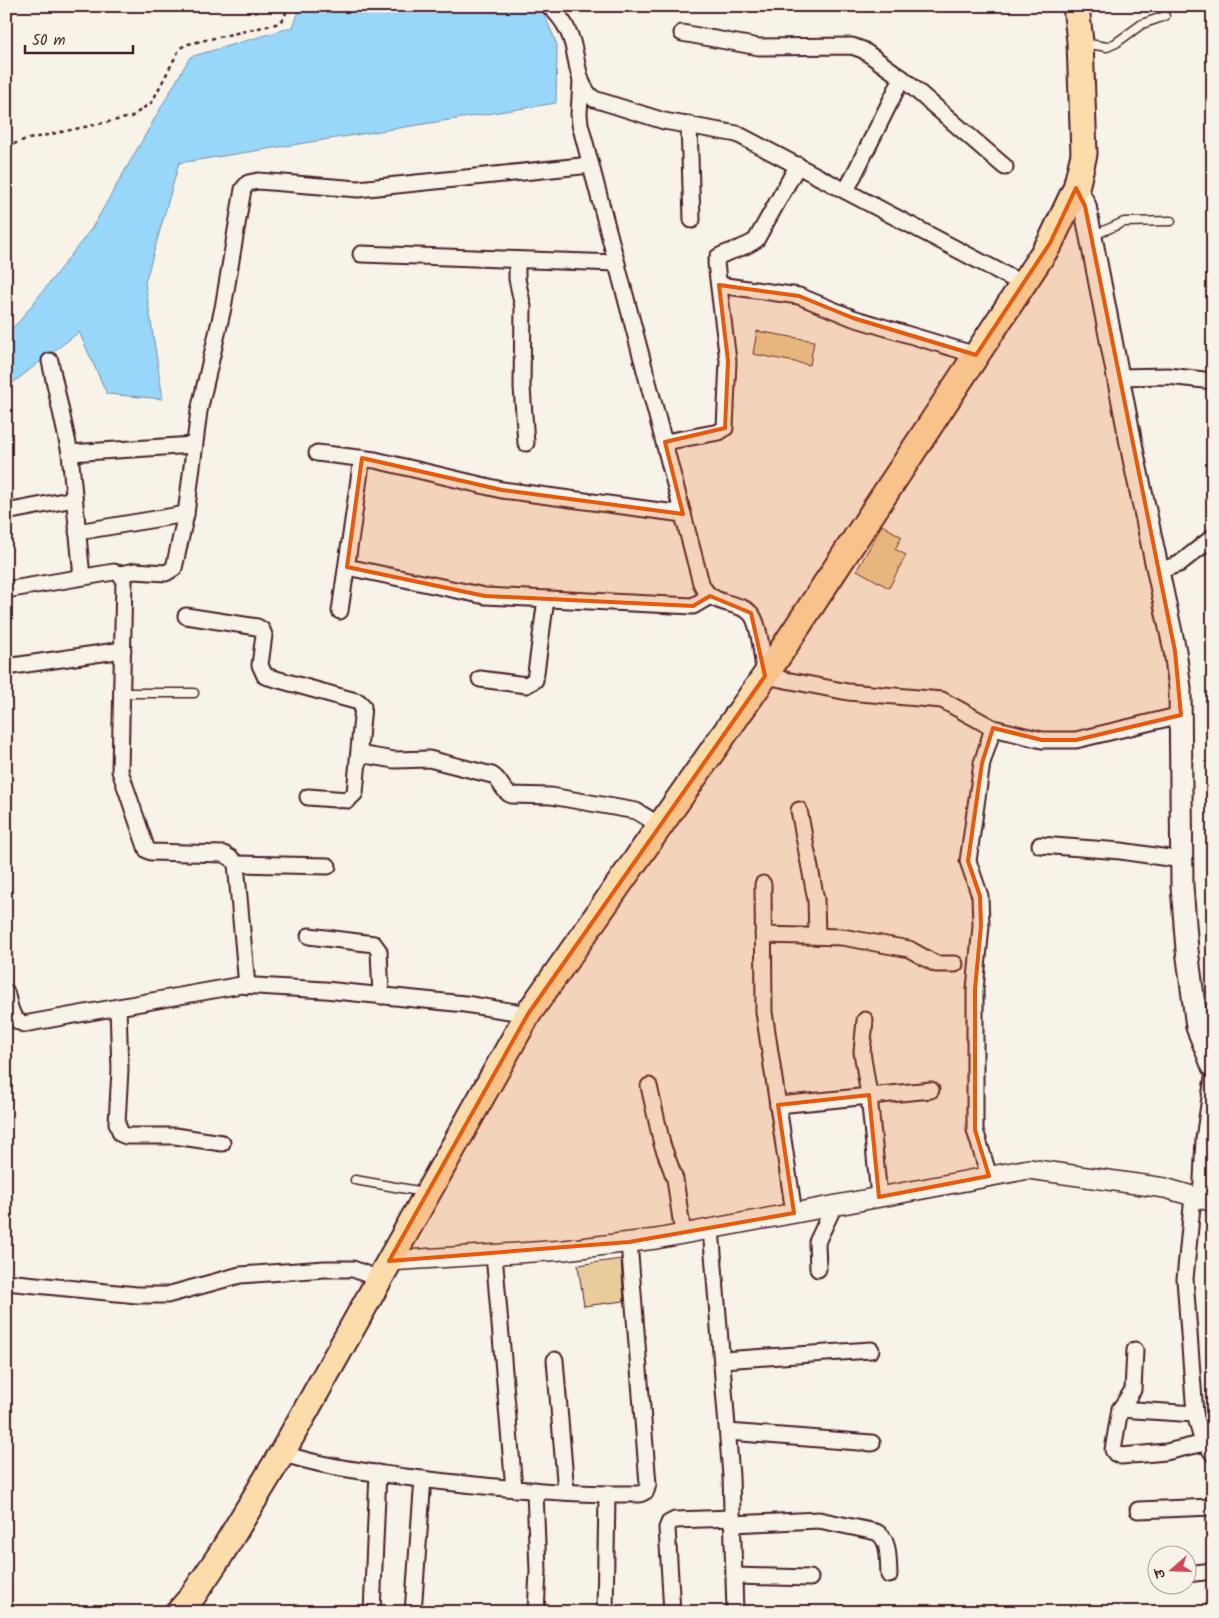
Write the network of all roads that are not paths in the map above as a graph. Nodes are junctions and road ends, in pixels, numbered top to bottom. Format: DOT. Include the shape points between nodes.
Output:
graph roads {
  1 [pos="549,6"];
  2 [pos="1076,6"];
  3 [pos="1165,16"];
  4 [pos="682,33"];
  5 [pos="1080,42"];
  6 [pos="902,78"];
  7 [pos="582,81"];
  8 [pos="689,124"];
  9 [pos="591,165"];
  10 [pos="798,165"];
  11 [pos="1005,167"];
  12 [pos="1076,188"];
  13 [pos="846,191"];
  14 [pos="692,220"];
  15 [pos="1171,221"];
  16 [pos="1090,237"];
  17 [pos="361,254"];
  18 [pos="517,261"];
  19 [pos="617,263"];
  20 [pos="1023,284"];
  21 [pos="719,286"];
  22 [pos="976,355"];
  23 [pos="50,361"];
  24 [pos="1118,377"];
  25 [pos="1213,381"];
  26 [pos="665,442"];
  27 [pos="526,443"];
  28 [pos="194,445"];
  29 [pos="70,453"];
  30 [pos="317,453"];
  31 [pos="362,458"];
  32 [pos="74,499"];
  33 [pos="6,512"];
  34 [pos="186,514"];
  35 [pos="684,514"];
  36 [pos="77,532"];
  37 [pos="1213,537"];
  38 [pos="347,567"];
  39 [pos="1158,571"];
  40 [pos="120,574"];
  41 [pos="82,577"];
  42 [pos="6,590"];
  43 [pos="710,596"];
  44 [pos="546,599"];
  45 [pos="340,611"];
  46 [pos="186,616"];
  47 [pos="123,650"];
  48 [pos="6,667"];
  49 [pos="765,676"];
  50 [pos="480,679"];
  51 [pos="122,692"];
  52 [pos="194,693"];
  53 [pos="1181,715"];
  54 [pos="993,728"];
  55 [pos="359,754"];
  56 [pos="308,797"];
  57 [pos="799,810"];
  58 [pos="661,826"];
  59 [pos="1040,845"];
  60 [pos="1182,860"];
  61 [pos="236,864"];
  62 [pos="328,866"];
  63 [pos="763,884"];
  64 [pos="763,935"];
  65 [pos="309,936"];
  66 [pos="817,936"];
  67 [pos="955,964"];
  68 [pos="247,986"];
  69 [pos="6,992"];
  70 [pos="381,996"];
  71 [pos="118,1007"];
  72 [pos="528,1014"];
  73 [pos="865,1020"];
  74 [pos="12,1025"];
  75 [pos="1213,1067"];
  76 [pos="1213,1077"];
  77 [pos="649,1086"];
  78 [pos="931,1090"];
  79 [pos="869,1095"];
  80 [pos="778,1105"];
  81 [pos="222,1143"];
  82 [pos="989,1176"];
  83 [pos="354,1180"];
  84 [pos="429,1192"];
  85 [pos="879,1197"];
  86 [pos="1198,1203"];
  87 [pos="834,1206"];
  88 [pos="794,1214"];
  89 [pos="711,1229"];
  90 [pos="683,1234"];
  91 [pos="630,1242"];
  92 [pos="494,1254"];
  93 [pos="818,1269"];
  94 [pos="384,1270"];
  95 [pos="6,1282"];
  96 [pos="870,1350"];
  97 [pos="1135,1350"];
  98 [pos="555,1360"];
  99 [pos="723,1360"];
  100 [pos="1120,1409"];
  101 [pos="1195,1414"];
  102 [pos="728,1432"];
  103 [pos="872,1443"];
  104 [pos="1209,1448"];
  105 [pos="282,1453"];
  106 [pos="378,1473"];
  107 [pos="423,1479"];
  108 [pos="514,1489"];
  109 [pos="534,1490"];
  110 [pos="566,1492"];
  111 [pos="608,1495"];
  112 [pos="1213,1506"];
  113 [pos="1138,1510"];
  114 [pos="732,1521"];
  115 [pos="1213,1571"];
  116 [pos="1196,1573"];
  117 [pos="734,1576"];
  118 [pos="889,1576"];
  119 [pos="810,1578"];
  120 [pos="182,1611"];
  121 [pos="372,1612"];
  122 [pos="414,1612"];
  123 [pos="536,1612"];
  124 [pos="605,1612"];
  125 [pos="672,1612"];
  126 [pos="735,1612"];
  1 -- 7 [label="street" via="569,32"];
  2 -- 5 [label="highway"];
  3 -- 5 [label="lane" via="1142,24 1107,47"];
  4 -- 6 [label="street" via="759,47 852,46 863,50"];
  5 -- 12 [label="highway" via="1084,154"];
  6 -- 11 [label="street"];
  6 -- 13 [label="street"];
  7 -- 8 [label="street" via="594,99 664,121"];
  7 -- 9 [label="street" via="579,114"];
  8 -- 10 [label="street" via="737,134"];
  8 -- 14 [label="street"];
  9 -- 19 [label="street"];
  9 -- 28 [label="street" via="358,189 258,181 248,183 243,189 224,308"];
  10 -- 13 [label="street"];
  10 -- 21 [label="street" via="756,240 718,257"];
  12 -- 16 [label="main road" via="1085,206"];
  12 -- 20 [label="highway" via="1050,243"];
  13 -- 20 [label="street"];
  15 -- 16 [label="lane" via="1124,222"];
  16 -- 24 [label="main road"];
  17 -- 18 [label="street"];
  18 -- 19 [label="street"];
  18 -- 27 [label="street" via="523,307 522,387"];
  19 -- 26 [label="street"];
  20 -- 22 [label="highway"];
  21 -- 22 [label="street" via="799,296 852,318"];
  21 -- 26 [label="street" via="728,361 725,428 719,432"];
  22 -- 49 [label="highway"];
  23 -- 29 [label="street"];
  24 -- 25 [label="street" via="1168,376"];
  24 -- 39 [label="main road"];
  26 -- 35 [label="street"];
  28 -- 29 [label="street"];
  28 -- 34 [label="street"];
  29 -- 32 [label="street"];
  30 -- 31 [label="street"];
  31 -- 35 [label="street" via="502,490"];
  31 -- 38 [label="street"];
  32 -- 33 [label="street"];
  32 -- 36 [label="street"];
  34 -- 36 [label="street"];
  34 -- 40 [label="street" via="174,568 170,572"];
  35 -- 43 [label="street" via="701,583"];
  36 -- 41 [label="street"];
  37 -- 39 [label="street" via="1179,564"];
  38 -- 44 [label="street" via="485,596"];
  38 -- 45 [label="street"];
  39 -- 53 [label="main road" via="1175,651"];
  40 -- 41 [label="street"];
  40 -- 47 [label="street" via="125,585"];
  41 -- 42 [label="street"];
  43 -- 44 [label="street" via="693,606"];
  43 -- 49 [label="street" via="751,613 756,622"];
  44 -- 50 [label="street" via="535,680 526,685"];
  46 -- 55 [label="street" via="257,627 264,635 260,665 265,676 359,702 363,710"];
  47 -- 48 [label="street"];
  47 -- 51 [label="street"];
  49 -- 54 [label="street" via="848,692 942,700"];
  49 -- 58 [label="highway"];
  51 -- 52 [label="lane"];
  51 -- 61 [label="street" via="120,770 147,850 224,854"];
  53 -- 54 [label="street" via="1076,740 1042,740"];
  53 -- 60 [label="main road"];
  54 -- 82 [label="street" via="982,763 968,862 980,896 981,926 975,989 975,1130"];
  55 -- 56 [label="street" via="352,798"];
  55 -- 58 [label="street" via="394,760 429,759 492,775 511,795 551,796 636,811"];
  57 -- 66 [label="street" via="816,900"];
  58 -- 72 [label="highway"];
  59 -- 60 [label="street" via="1121,851"];
  60 -- 75 [label="main road" via="1187,950 1197,1027"];
  61 -- 62 [label="street"];
  61 -- 68 [label="street"];
  63 -- 64 [label="street"];
  64 -- 66 [label="street"];
  64 -- 80 [label="street" via="763,1004"];
  65 -- 70 [label="street" via="374,944 379,951"];
  66 -- 67 [label="street" via="842,937 909,949 936,964"];
  68 -- 70 [label="street"];
  68 -- 71 [label="street" via="228,986"];
  69 -- 74 [label="street"];
  70 -- 72 [label="street" via="484,1006"];
  71 -- 74 [label="street"];
  71 -- 81 [label="street" via="120,1070 117,1123 121,1134 183,1136"];
  72 -- 84 [label="highway"];
  73 -- 79 [label="street" via="862,1052"];
  76 -- 86 [label="street"];
  77 -- 90 [label="street" via="662,1144 675,1179"];
  78 -- 79 [label="street"];
  79 -- 80 [label="street"];
  79 -- 85 [label="street"];
  80 -- 88 [label="street"];
  82 -- 85 [label="street"];
  82 -- 86 [label="street" via="1029,1169 1165,1188"];
  83 -- 84 [label="lane"];
  84 -- 94 [label="highway"];
  85 -- 87 [label="street"];
  86 -- 101 [label="street" via="1185,1279"];
  87 -- 88 [label="street"];
  87 -- 93 [label="street" via="819,1234"];
  88 -- 89 [label="street"];
  89 -- 90 [label="street"];
  89 -- 99 [label="street"];
  90 -- 91 [label="street"];
  91 -- 92 [label="street"];
  91 -- 111 [label="street" via="648,1484 646,1491 640,1494"];
  92 -- 94 [label="street"];
  92 -- 108 [label="street"];
  94 -- 95 [label="street" via="325,1269 240,1276 167,1295"];
  94 -- 105 [label="highway"];
  96 -- 99 [label="street"];
  97 -- 100 [label="street" via="1133,1390"];
  98 -- 110 [label="street"];
  99 -- 102 [label="street"];
  100 -- 101 [label="street"];
  100 -- 104 [label="street" via="1113,1450 1116,1454"];
  101 -- 104 [label="street" via="1197,1426"];
  102 -- 103 [label="street"];
  102 -- 114 [label="street"];
  105 -- 106 [label="street" via="322,1466"];
  105 -- 120 [label="highway"];
  106 -- 107 [label="street"];
  106 -- 121 [label="street"];
  107 -- 108 [label="street"];
  107 -- 122 [label="street"];
  108 -- 109 [label="street"];
  109 -- 110 [label="street"];
  109 -- 123 [label="street" via="538,1571"];
  110 -- 111 [label="street"];
  111 -- 124 [label="street"];
  112 -- 113 [label="street"];
  114 -- 117 [label="street"];
  114 -- 118 [label="street" via="819,1520 882,1534 886,1540"];
  114 -- 125 [label="street" via="669,1522"];
  115 -- 116 [label="street"];
  117 -- 119 [label="street"];
  117 -- 126 [label="street"];
}
